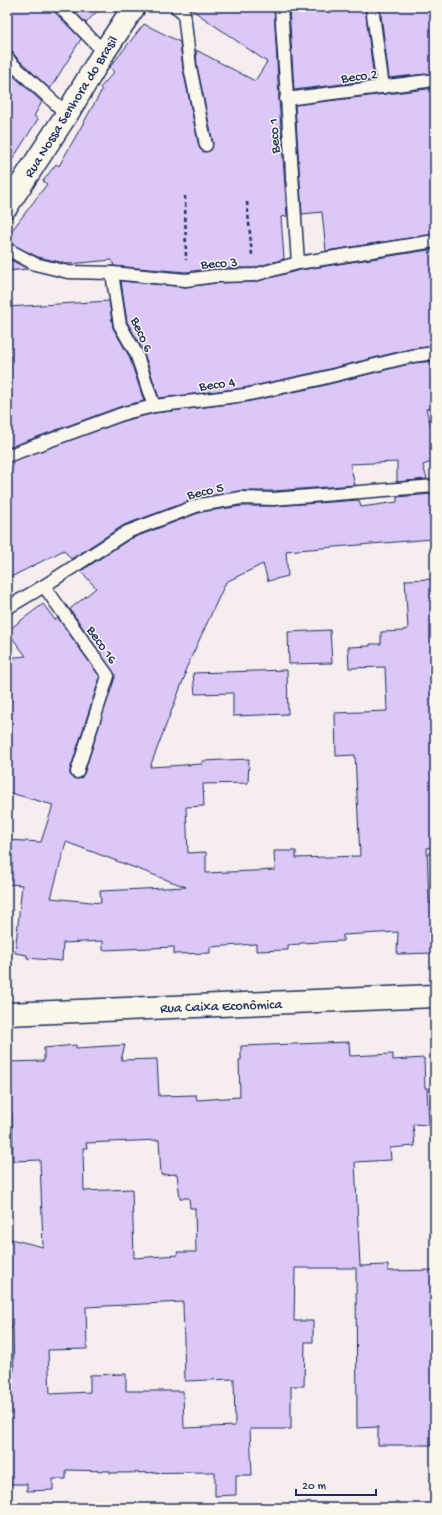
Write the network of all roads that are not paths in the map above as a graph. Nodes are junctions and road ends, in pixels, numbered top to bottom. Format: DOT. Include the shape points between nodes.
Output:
graph roads {
  1 [pos="60,7"];
  2 [pos="134,7"];
  3 [pos="176,7"];
  4 [pos="281,7"];
  5 [pos="372,7"];
  6 [pos="104,52"];
  7 [pos="7,57"];
  8 [pos="435,80"];
  9 [pos="383,87"];
  10 [pos="286,99"];
  11 [pos="67,114"];
  12 [pos="206,146"];
  13 [pos="7,206"];
  14 [pos="435,241"];
  15 [pos="7,249"];
  16 [pos="298,263"];
  17 [pos="112,273"];
  18 [pos="435,353"];
  19 [pos="154,406"];
  20 [pos="7,456"];
  21 [pos="435,486"];
  22 [pos="44,586"];
  23 [pos="7,608"];
  24 [pos="77,772"];
  25 [pos="435,996"];
  26 [pos="7,1014"];
  1 -- 6 [label="lane"];
  2 -- 6 [label="street, Rua Nossa Senhora do Brasil"];
  3 -- 12 [label="lane" via="184,13 190,66"];
  4 -- 10 [label="lane, Beco 1"];
  5 -- 9 [label="lane"];
  6 -- 11 [label="street, Rua Nossa Senhora do Brasil"];
  7 -- 11 [label="lane"];
  8 -- 9 [label="lane, Beco 2"];
  9 -- 10 [label="lane, Beco 2"];
  10 -- 16 [label="lane, Beco 1"];
  11 -- 13 [label="street, Rua Nossa Senhora do Brasil"];
  14 -- 16 [label="lane, Beco 3"];
  15 -- 17 [label="lane, Beco 3" via="35,264 68,272"];
  16 -- 17 [label="lane, Beco 3" via="254,275 186,280"];
  17 -- 19 [label="lane, Beco 6" via="120,325 136,353"];
  18 -- 19 [label="lane, Beco 4" via="245,394"];
  19 -- 20 [label="lane, Beco 4" via="124,413"];
  21 -- 22 [label="lane, Beco 5" via="273,499 242,498 199,505 127,532"];
  22 -- 23 [label="lane, Beco 5"];
  22 -- 24 [label="lane, Beco 16" via="108,676"];
  25 -- 26 [label="street, Rua Caixa Econômica"];
}
